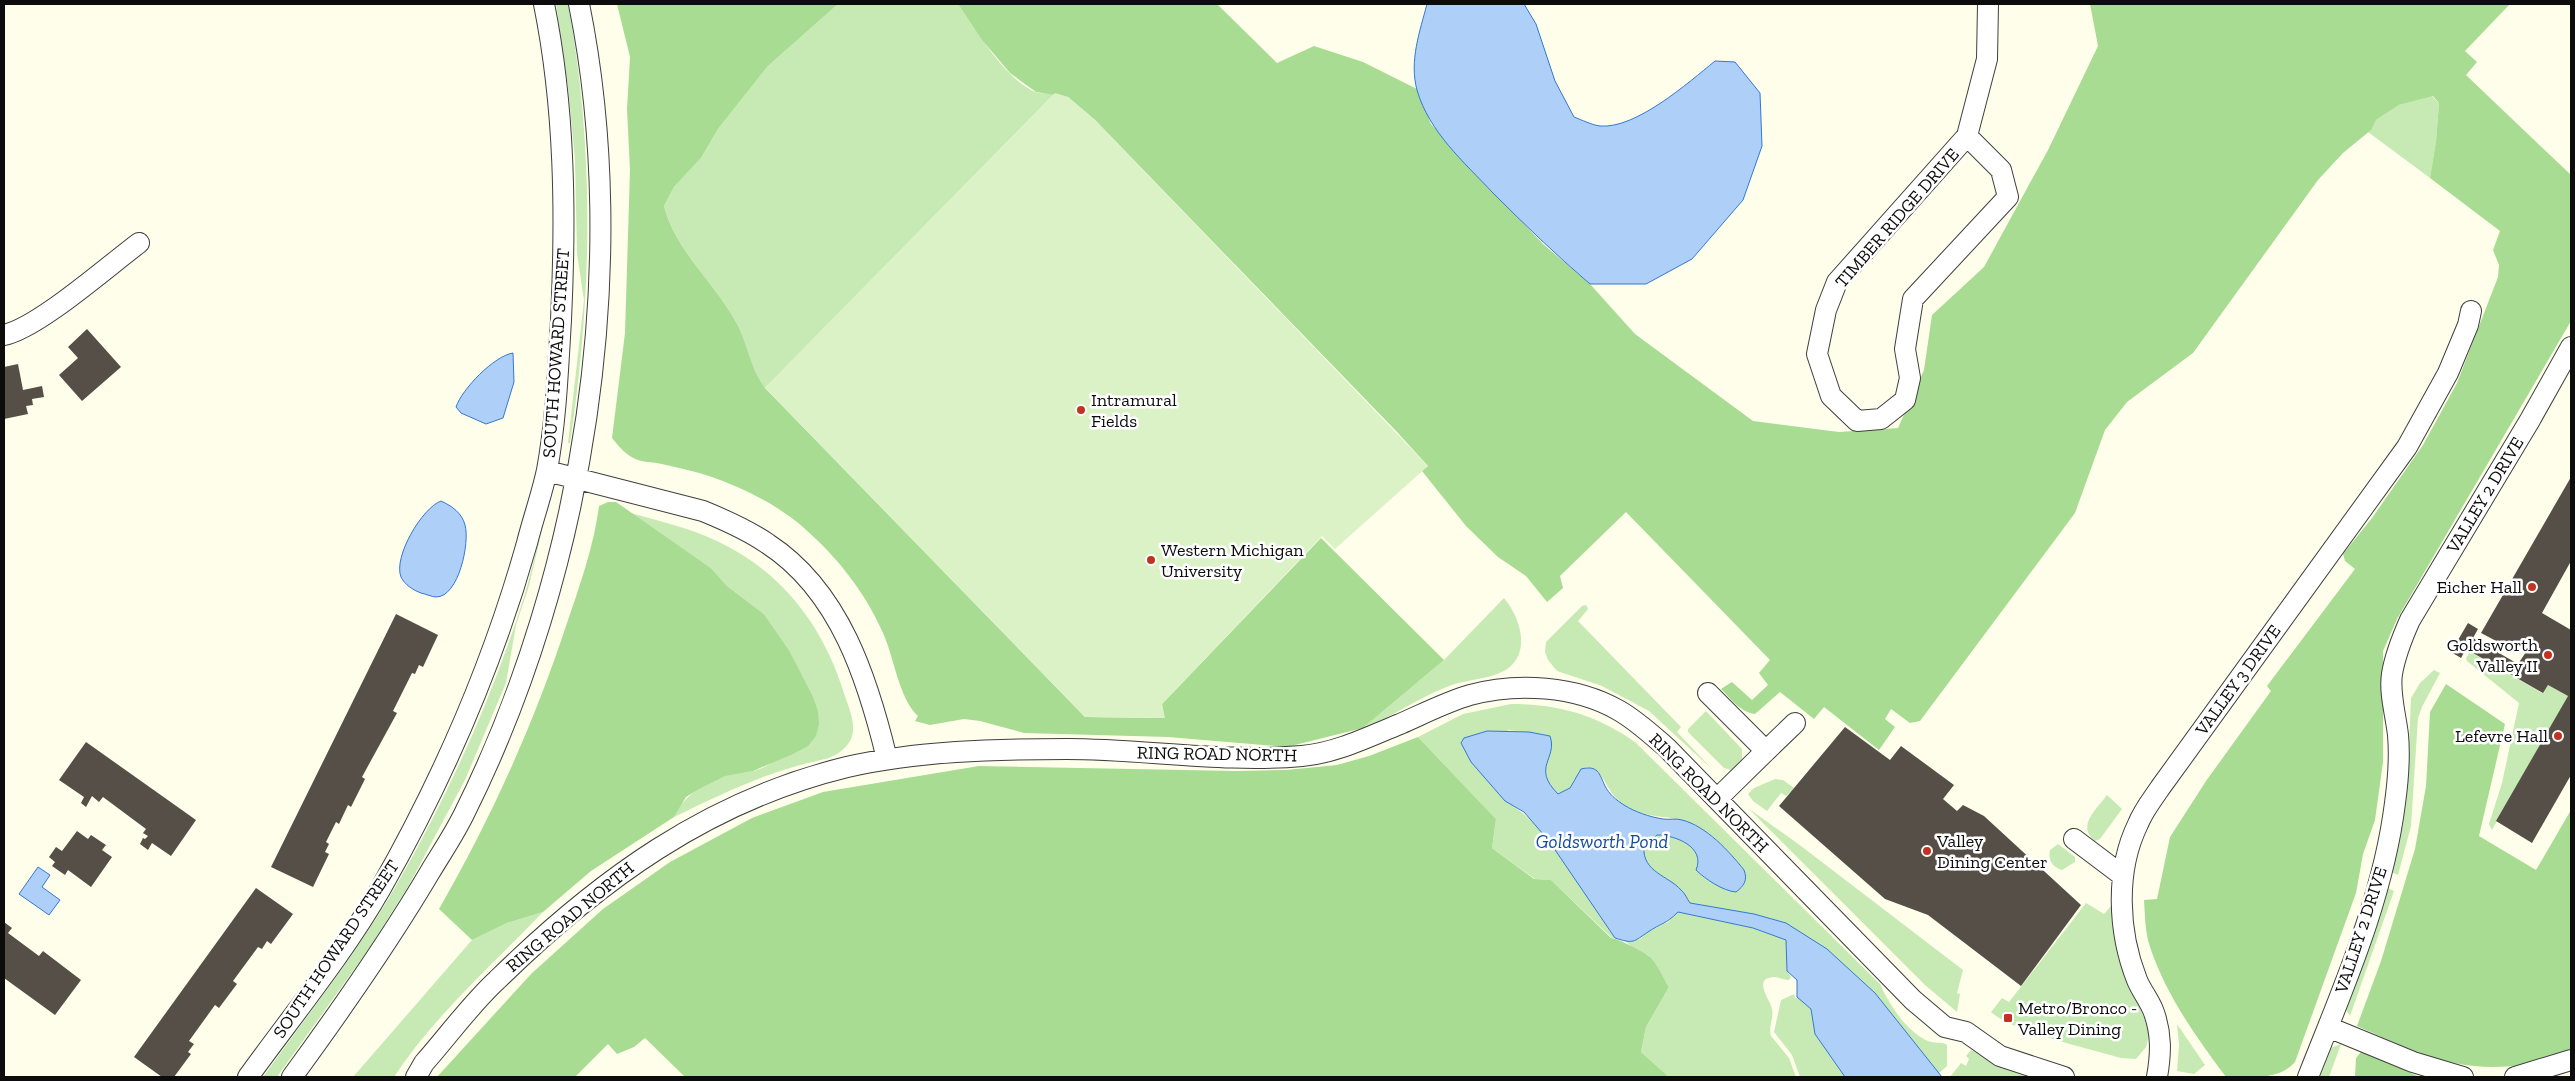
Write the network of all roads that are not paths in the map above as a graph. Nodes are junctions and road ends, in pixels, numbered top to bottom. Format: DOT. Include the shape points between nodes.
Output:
graph roads {
  1 [pos="544,4"];
  2 [pos="579,4"];
  3 [pos="1988,4"];
  4 [pos="1967,136"];
  5 [pos="139,243"];
  6 [pos="2471,311"];
  7 [pos="4,335"];
  8 [pos="2571,347"];
  9 [pos="546,471"];
  10 [pos="576,478"];
  11 [pos="1708,693"];
  12 [pos="1794,722"];
  13 [pos="1766,751"];
  14 [pos="887,760"];
  15 [pos="1717,799"];
  16 [pos="2074,839"];
  17 [pos="2123,876"];
  18 [pos="2328,1027"];
  19 [pos="2571,1060"];
  20 [pos="248,1077"];
  21 [pos="292,1077"];
  22 [pos="416,1077"];
  23 [pos="2064,1077"];
  24 [pos="2157,1077"];
  25 [pos="2308,1077"];
  26 [pos="2463,1077"];
  27 [pos="2515,1077"];
  1 -- 9 [label="street, SOUTH HOWARD STREET" via="562,142 564,252 558,373"];
  2 -- 10 [label="street, SOUTH HOWARD STREET" via="597,136 601,259 594,363"];
  3 -- 4 [label="street, TIMBER RIDGE DRIVE" via="1987,59"];
  4 -- 4 [label="street, TIMBER RIDGE DRIVE" via="1837,282 1826,310 1817,354 1831,396 1857,421 1881,420 1905,400 1910,378 1905,349 1912,300 2008,197 2001,170"];
  5 -- 7 [label="street" via="43,316"];
  6 -- 17 [label="street, VALLEY 3 DRIVE" via="2448,373 2407,447 2160,788 2138,824 2125,860"];
  8 -- 18 [label="street, VALLEY 2 DRIVE" via="2410,620 2400,643 2392,676 2398,737 2395,804 2376,896"];
  9 -- 10 [label="street"];
  9 -- 20 [label="street, SOUTH HOWARD STREET" via="512,594 481,683 430,797 380,890"];
  10 -- 14 [label="street" via="682,505 719,518 768,544 791,562 833,614 859,662"];
  10 -- 21 [label="street, SOUTH HOWARD STREET" via="539,630 505,726 464,814 401,921"];
  11 -- 13 [label="street"];
  12 -- 13 [label="street"];
  13 -- 15 [label="street"];
  14 -- 15 [label="street, RING ROAD NORTH" via="959,753 1067,749 1249,757 1303,756 1357,742 1471,695 1510,688 1540,688 1592,698 1618,710 1668,748"];
  14 -- 22 [label="street, RING ROAD NORTH" via="811,777 752,798 637,860 592,894 495,982 424,1063"];
  15 -- 23 [label="street, RING ROAD NORTH" via="1936,1021 1945,1027 1966,1032 2000,1056"];
  16 -- 17 [label="street"];
  17 -- 24 [label="street, VALLEY 3 DRIVE" via="2121,912 2126,940 2137,980 2160,1030 2161,1055"];
  18 -- 25 [label="street, VALLEY 2 DRIVE"];
  18 -- 26 [label="street" via="2413,1062"];
  19 -- 27 [label="street"];
}
